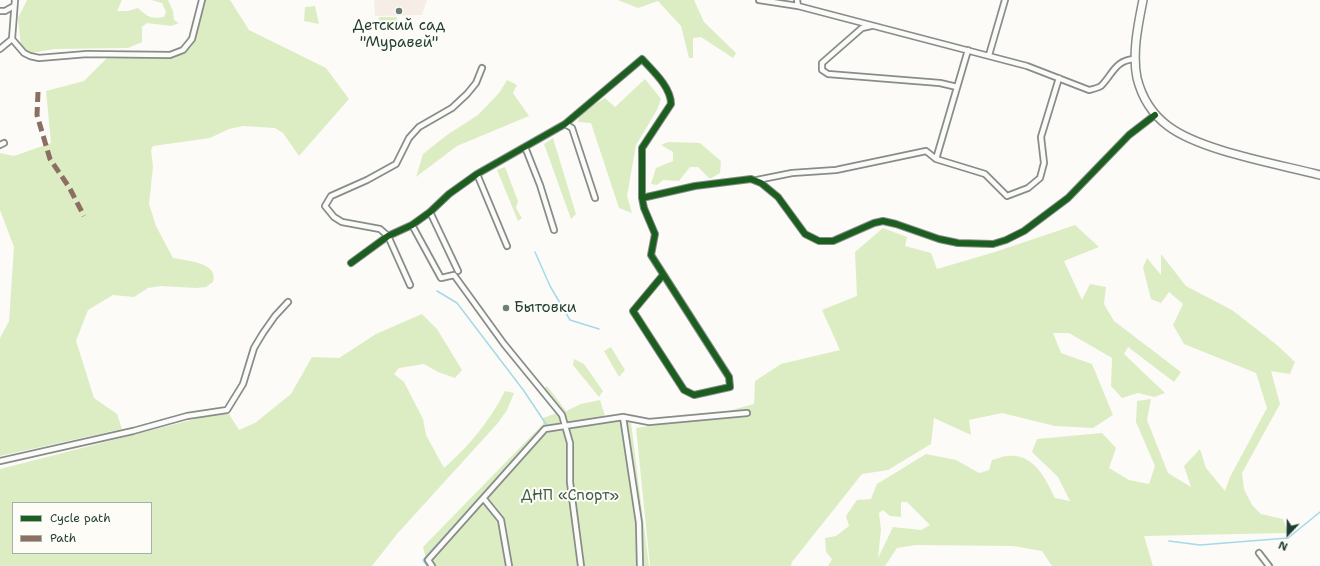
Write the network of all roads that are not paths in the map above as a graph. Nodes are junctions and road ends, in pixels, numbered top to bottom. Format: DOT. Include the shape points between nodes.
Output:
graph roads {
  1 [pos="15,0"];
  2 [pos="202,0"];
  3 [pos="760,0"];
  4 [pos="797,0"];
  5 [pos="1005,0"];
  6 [pos="1143,0"];
  7 [pos="14,6"];
  8 [pos="798,6"];
  9 [pos="0,11"];
  10 [pos="872,26"];
  11 [pos="12,39"];
  12 [pos="0,49"];
  13 [pos="968,50"];
  14 [pos="989,55"];
  15 [pos="1135,59"];
  16 [pos="482,68"];
  17 [pos="1059,78"];
  18 [pos="957,87"];
  19 [pos="1155,115"];
  20 [pos="565,124"];
  21 [pos="525,147"];
  22 [pos="936,159"];
  23 [pos="477,174"];
  24 [pos="1320,175"];
  25 [pos="757,180"];
  26 [pos="595,198"];
  27 [pos="642,198"];
  28 [pos="430,212"];
  29 [pos="412,225"];
  30 [pos="554,230"];
  31 [pos="388,236"];
  32 [pos="507,246"];
  33 [pos="351,263"];
  34 [pos="458,271"];
  35 [pos="663,275"];
  36 [pos="410,285"];
  37 [pos="288,302"];
  38 [pos="747,413"];
  39 [pos="623,417"];
  40 [pos="566,427"];
  41 [pos="0,461"];
  42 [pos="484,499"];
  43 [pos="1259,553"];
  44 [pos="432,566"];
  45 [pos="509,566"];
  46 [pos="581,566"];
  47 [pos="640,566"];
  48 [pos="1269,566"];
  1 -- 7 [label="street"];
  2 -- 11 [label="street" via="192,39 183,50 170,55 87,54 39,58 24,53"];
  3 -- 8 [label="street"];
  4 -- 8 [label="street"];
  5 -- 14 [label="street"];
  6 -- 15 [label="street"];
  7 -- 9 [label="street"];
  7 -- 11 [label="street"];
  8 -- 10 [label="street"];
  10 -- 13 [label="street"];
  10 -- 18 [label="street" via="862,28 822,63 822,70 828,74 940,83"];
  11 -- 12 [label="street"];
  13 -- 14 [label="street"];
  13 -- 18 [label="street"];
  14 -- 17 [label="street"];
  15 -- 17 [label="street" via="1115,66 1100,87 1089,90"];
  15 -- 19 [label="street" via="1141,91"];
  16 -- 31 [label="street" via="476,83 467,94 452,108 419,127 409,138 396,164 331,196 324,206 342,222 380,229"];
  17 -- 22 [label="street" via="1041,137 1044,163 1040,178 1028,188 1007,196 985,174"];
  18 -- 22 [label="street"];
  19 -- 24 [label="street" via="1168,126 1196,141"];
  19 -- 25 [label="street" via="1129,135 1068,198 1024,231 993,244 958,243 883,221 833,241 819,241 805,234 778,197"];
  20 -- 21 [label="street"];
  20 -- 26 [label="street" via="572,128"];
  20 -- 27 [label="street" via="642,59 664,84 671,99 671,104 642,148"];
  21 -- 23 [label="street"];
  21 -- 30 [label="street"];
  22 -- 25 [label="street" via="926,152 836,170 792,172"];
  23 -- 28 [label="street" via="449,194"];
  23 -- 32 [label="street"];
  25 -- 27 [label="street" via="695,186"];
  27 -- 35 [label="street" via="655,234 652,255"];
  28 -- 29 [label="street"];
  28 -- 34 [label="street"];
  29 -- 31 [label="street"];
  29 -- 40 [label="street" via="441,278 454,275 504,344 562,415"];
  31 -- 33 [label="street"];
  31 -- 36 [label="street"];
  35 -- 35 [label="street" via="633,311 684,390 694,395 730,387 729,377"];
  37 -- 41 [label="street" via="274,316 254,348 243,384 227,410 187,416"];
  38 -- 39 [label="street" via="649,422"];
  39 -- 40 [label="street"];
  39 -- 47 [label="street" via="638,523"];
  40 -- 42 [label="street" via="545,429"];
  40 -- 46 [label="street" via="570,443 570,482"];
  42 -- 44 [label="street" via="428,560"];
  42 -- 45 [label="street" via="501,520"];
  43 -- 48 [label="street"];
}
